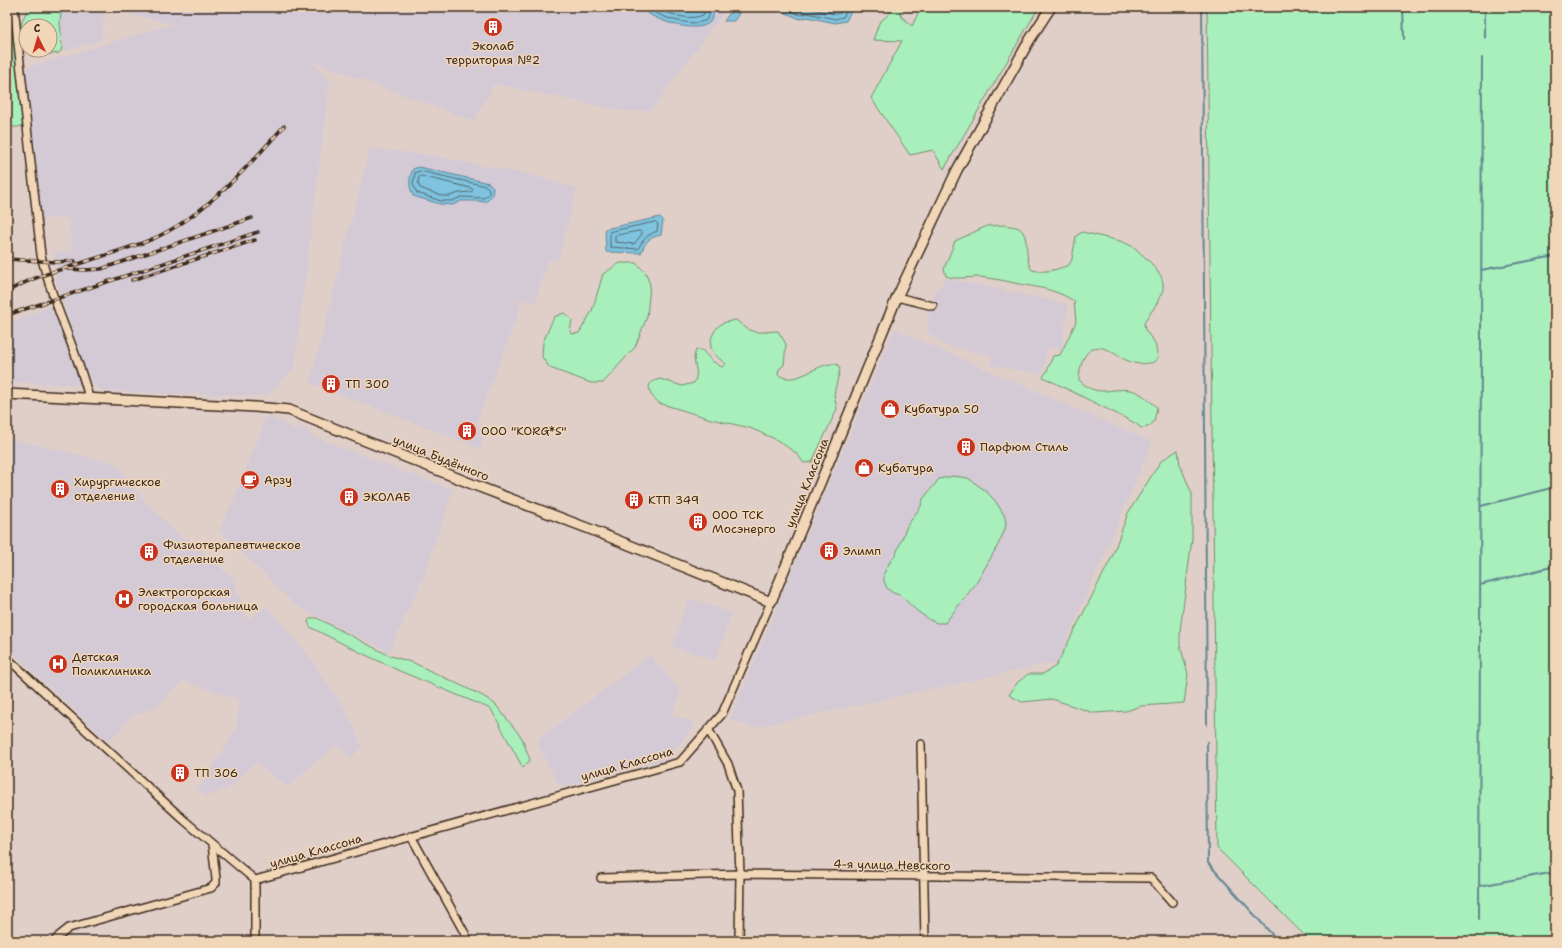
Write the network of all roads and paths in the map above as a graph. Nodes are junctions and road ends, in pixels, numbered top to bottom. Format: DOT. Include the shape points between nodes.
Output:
graph roads {
  1 [pos="14,7"];
  2 [pos="1051,7"];
  3 [pos="897,297"];
  4 [pos="933,306"];
  5 [pos="7,394"];
  6 [pos="89,398"];
  7 [pos="771,602"];
  8 [pos="7,658"];
  9 [pos="708,729"];
  10 [pos="921,744"];
  11 [pos="411,836"];
  12 [pos="212,844"];
  13 [pos="740,874"];
  14 [pos="923,876"];
  15 [pos="601,878"];
  16 [pos="255,880"];
  17 [pos="1172,902"];
  18 [pos="55,941"];
  19 [pos="255,941"];
  20 [pos="469,941"];
  21 [pos="739,941"];
  22 [pos="924,941"];
  1 -- 6 [label="street" via="46,278 84,375"];
  2 -- 3 [label="street, улица Классона" via="1029,41 957,170"];
  3 -- 4 [label="street"];
  3 -- 7 [label="street, улица Классона"];
  5 -- 6 [label="street, улица Будённого"];
  6 -- 7 [label="street, улица Будённого" via="289,410"];
  7 -- 9 [label="street, улица Классона" via="722,714"];
  8 -- 12 [label="street"];
  9 -- 11 [label="street, улица Классона" via="680,762"];
  9 -- 13 [label="street" via="728,764 737,791"];
  10 -- 14 [label="street"];
  11 -- 16 [label="street, улица Классона"];
  11 -- 20 [label="street"];
  12 -- 16 [label="street"];
  12 -- 18 [label="street" via="216,883 211,888 69,928"];
  13 -- 14 [label="street, 4-я улица Невского"];
  13 -- 15 [label="street, 4-я улица Невского"];
  13 -- 21 [label="street"];
  14 -- 17 [label="street, 4-я улица Невского" via="1151,878"];
  14 -- 22 [label="street"];
  16 -- 19 [label="street"];
}
